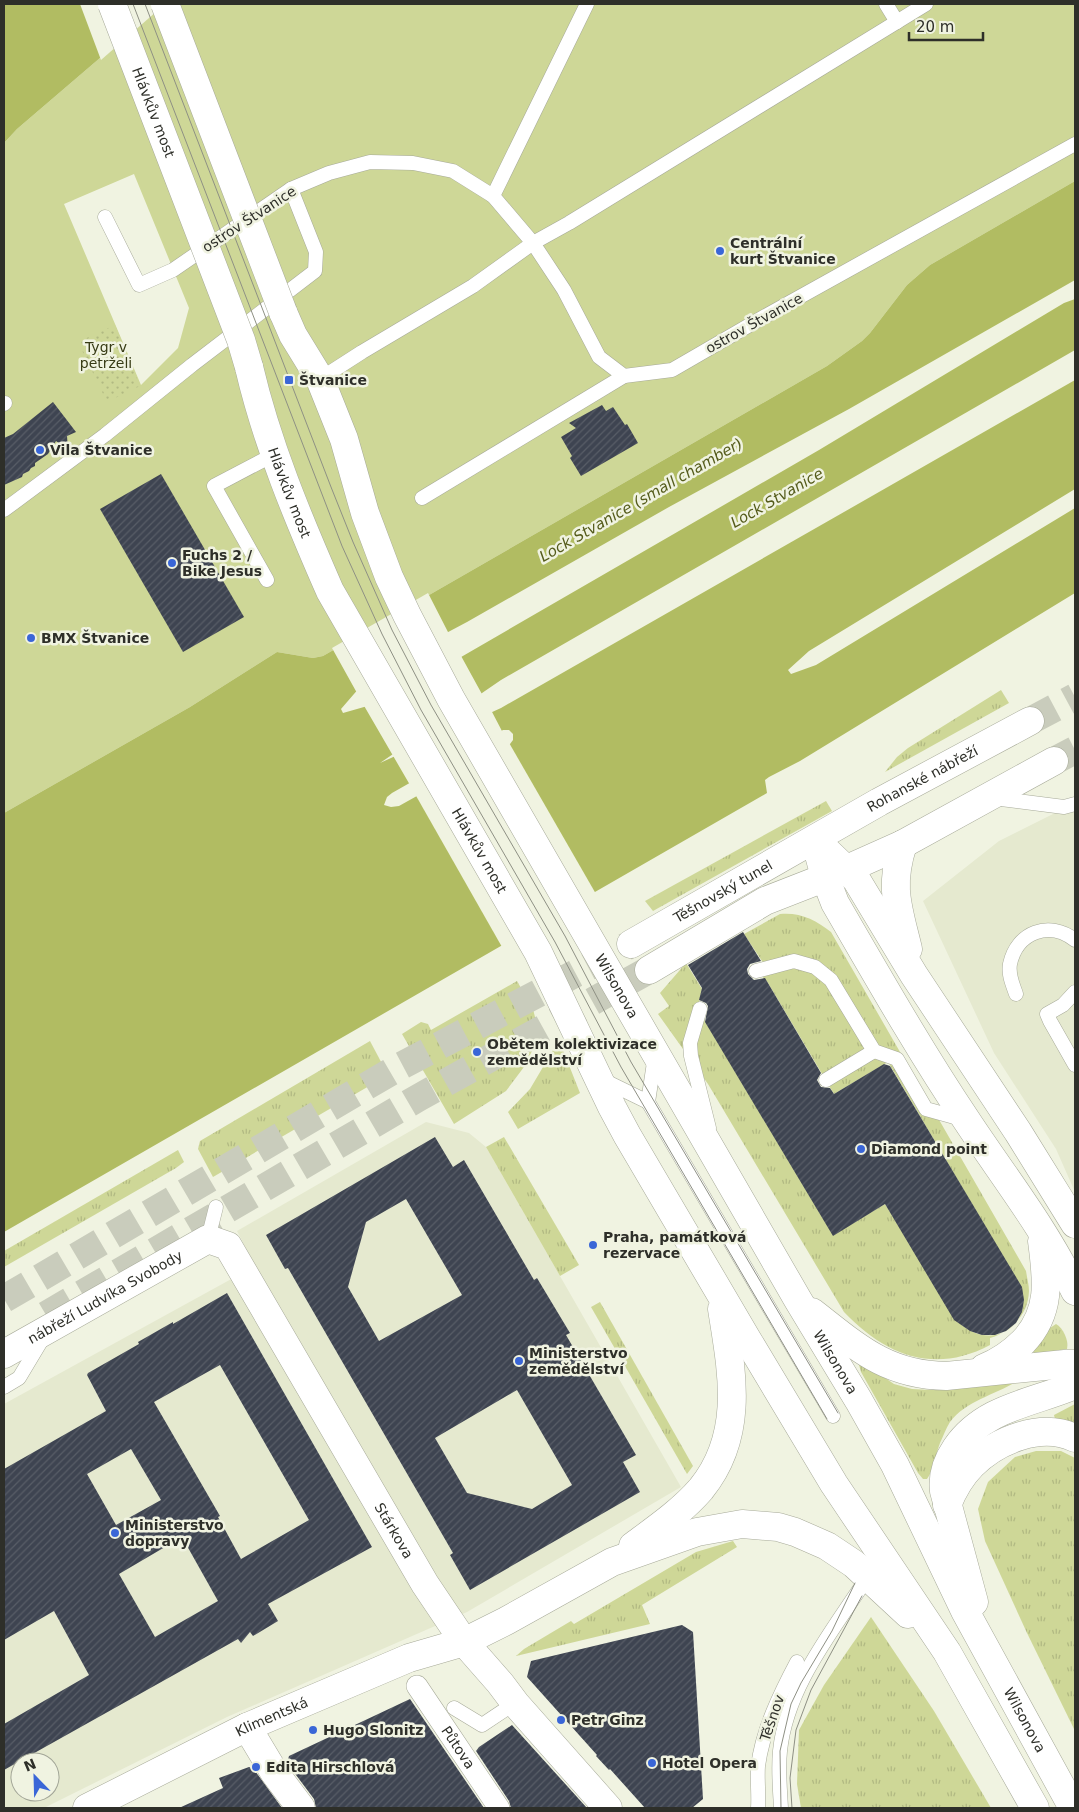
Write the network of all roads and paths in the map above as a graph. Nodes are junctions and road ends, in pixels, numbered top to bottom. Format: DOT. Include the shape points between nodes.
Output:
graph roads {
  1 [pos="112,4"];
  2 [pos="165,4"];
  3 [pos="587,4"];
  4 [pos="886,4"];
  5 [pos="926,4"];
  6 [pos="897,22"];
  7 [pos="1075,144"];
  8 [pos="290,189"];
  9 [pos="493,196"];
  10 [pos="105,217"];
  11 [pos="533,243"];
  12 [pos="624,376"];
  13 [pos="320,379"];
  14 [pos="275,454"];
  15 [pos="422,498"];
  16 [pos="4,510"];
  17 [pos="267,580"];
  18 [pos="1030,721"];
  19 [pos="1054,761"];
  20 [pos="987,798"];
  21 [pos="1075,804"];
  22 [pos="815,840"];
  23 [pos="903,844"];
  24 [pos="836,873"];
  25 [pos="1075,940"];
  26 [pos="631,944"];
  27 [pos="649,970"];
  28 [pos="756,971"];
  29 [pos="914,975"];
  30 [pos="1075,992"];
  31 [pos="1016,994"];
  32 [pos="700,1008"];
  33 [pos="656,1052"];
  34 [pos="874,1052"];
  35 [pos="1075,1065"];
  36 [pos="598,1078"];
  37 [pos="826,1080"];
  38 [pos="648,1102"];
  39 [pos="967,1121"];
  40 [pos="717,1158"];
  41 [pos="216,1207"];
  42 [pos="1075,1224"];
  43 [pos="1041,1228"];
  44 [pos="208,1240"];
  45 [pos="1075,1290"];
  46 [pos="720,1293"];
  47 [pos="798,1300"];
  48 [pos="48,1328"];
  49 [pos="4,1354"];
  50 [pos="1075,1364"];
  51 [pos="969,1373"];
  52 [pos="1075,1385"];
  53 [pos="4,1387"];
  54 [pos="833,1416"];
  55 [pos="1075,1438"];
  56 [pos="947,1505"];
  57 [pos="612,1562"];
  58 [pos="859,1590"];
  59 [pos="464,1642"];
  60 [pos="947,1652"];
  61 [pos="990,1659"];
  62 [pos="797,1662"];
  63 [pos="417,1686"];
  64 [pos="515,1703"];
  65 [pos="454,1708"];
  66 [pos="247,1727"];
  67 [pos="87,1808"];
  68 [pos="301,1808"];
  69 [pos="499,1808"];
  70 [pos="608,1808"];
  71 [pos="758,1808"];
  72 [pos="780,1808"];
  73 [pos="1034,1808"];
  74 [pos="1072,1808"];
  1 -- 14 [label="main road, Hlávkův most, bridge" via="237,330"];
  2 -- 13 [label="main road, bridge" via="294,335"];
  3 -- 9 [label="lane"];
  4 -- 6 [label="lane"];
  5 -- 6 [label="lane"];
  6 -- 11 [label="lane"];
  7 -- 12 [label="lane, ostrov Štvanice" via="672,370"];
  8 -- 9 [label="lane, ostrov Štvanice" via="329,172 370,162 412,163 452,171"];
  8 -- 10 [label="lane, ostrov Štvanice" via="173,270 139,285"];
  8 -- 16 [label="lane" via="316,252 315,271"];
  9 -- 11 [label="lane, ostrov Štvanice"];
  11 -- 12 [label="lane, ostrov Štvanice" via="564,290 599,357"];
  11 -- 13 [label="lane" via="473,286"];
  12 -- 15 [label="lane"];
  13 -- 33 [label="main road, Wilsonova" via="344,440 365,513 407,615 451,699"];
  14 -- 17 [label="lane" via="214,486"];
  14 -- 36 [label="main road, Hlávkův most" via="330,590 538,952"];
  18 -- 22 [label="main road, Rohanské nábřeží"];
  19 -- 20 [label="main road"];
  20 -- 21 [label="lane" via="1064,807"];
  20 -- 23 [label="main road"];
  22 -- 24 [label="main road"];
  22 -- 26 [label="main road, Těšnovský tunel"];
  23 -- 24 [label="main road"];
  23 -- 29 [label="main road" via="896,864 895,892"];
  24 -- 27 [label="main road, Těšnovský tunel" via="765,900"];
  24 -- 29 [label="main road" via="864,891"];
  24 -- 39 [label="main road" via="835,903 928,1062"];
  25 -- 31 [label="lane" via="1055,930 1041,930 1027,936 1016,947 1009,966"];
  28 -- 34 [label="lane" via="794,961 815,967 831,980"];
  29 -- 42 [label="main road"];
  30 -- 35 [label="lane" via="1047,1014"];
  32 -- 40 [label="lane" via="690,1043 690,1056"];
  33 -- 38 [label="lane"];
  33 -- 40 [label="main road, Wilsonova"];
  34 -- 37 [label="lane"];
  34 -- 39 [label="lane" via="897,1059 926,1109"];
  36 -- 38 [label="lane"];
  36 -- 46 [label="main road"];
  38 -- 54 [label="lane"];
  39 -- 43 [label="main road"];
  40 -- 47 [label="main road, Wilsonova"];
  41 -- 44 [label="lane"];
  43 -- 45 [label="main road"];
  43 -- 51 [label="main road" via="1046,1289 1044,1306 1035,1328 1005,1358"];
  44 -- 48 [label="main road, nábřeží Ludvíka Svobody"];
  44 -- 59 [label="main road, Stárkova" via="228,1246 425,1584"];
  46 -- 57 [label="main road" via="732,1368 731,1418 722,1452 707,1481 682,1507"];
  46 -- 60 [label="main road" via="834,1484"];
  47 -- 51 [label="main road" via="841,1335 891,1367 928,1376"];
  47 -- 61 [label="main road, Wilsonova" via="895,1465"];
  48 -- 49 [label="main road, nábřeží Ludvíka Svobody"];
  48 -- 53 [label="lane" via="19,1378"];
  50 -- 51 [label="main road"];
  52 -- 56 [label="main road" via="1006,1408 965,1436 944,1472"];
  55 -- 56 [label="main road" via="1066,1434 1039,1433 1024,1435 994,1448 964,1474"];
  56 -- 61 [label="main road"];
  57 -- 59 [label="main road, Klimentská"];
  57 -- 60 [label="main road" via="697,1532 742,1524 768,1525 811,1538 842,1556 881,1588"];
  58 -- 72 [label="lane" via="801,1683 792,1704 780,1750"];
  59 -- 64 [label="main road, Stárkova"];
  59 -- 66 [label="main road, Klimentská" via="409,1658"];
  60 -- 73 [label="main road"];
  61 -- 74 [label="main road, Wilsonova"];
  62 -- 71 [label="lane, Těšnov" via="782,1690 763,1741 758,1767"];
  63 -- 69 [label="street, Půtova"];
  64 -- 65 [label="lane" via="482,1725"];
  64 -- 70 [label="main road, Stárkova"];
  66 -- 67 [label="main road, Klimentská"];
  66 -- 68 [label="main road"];
}
